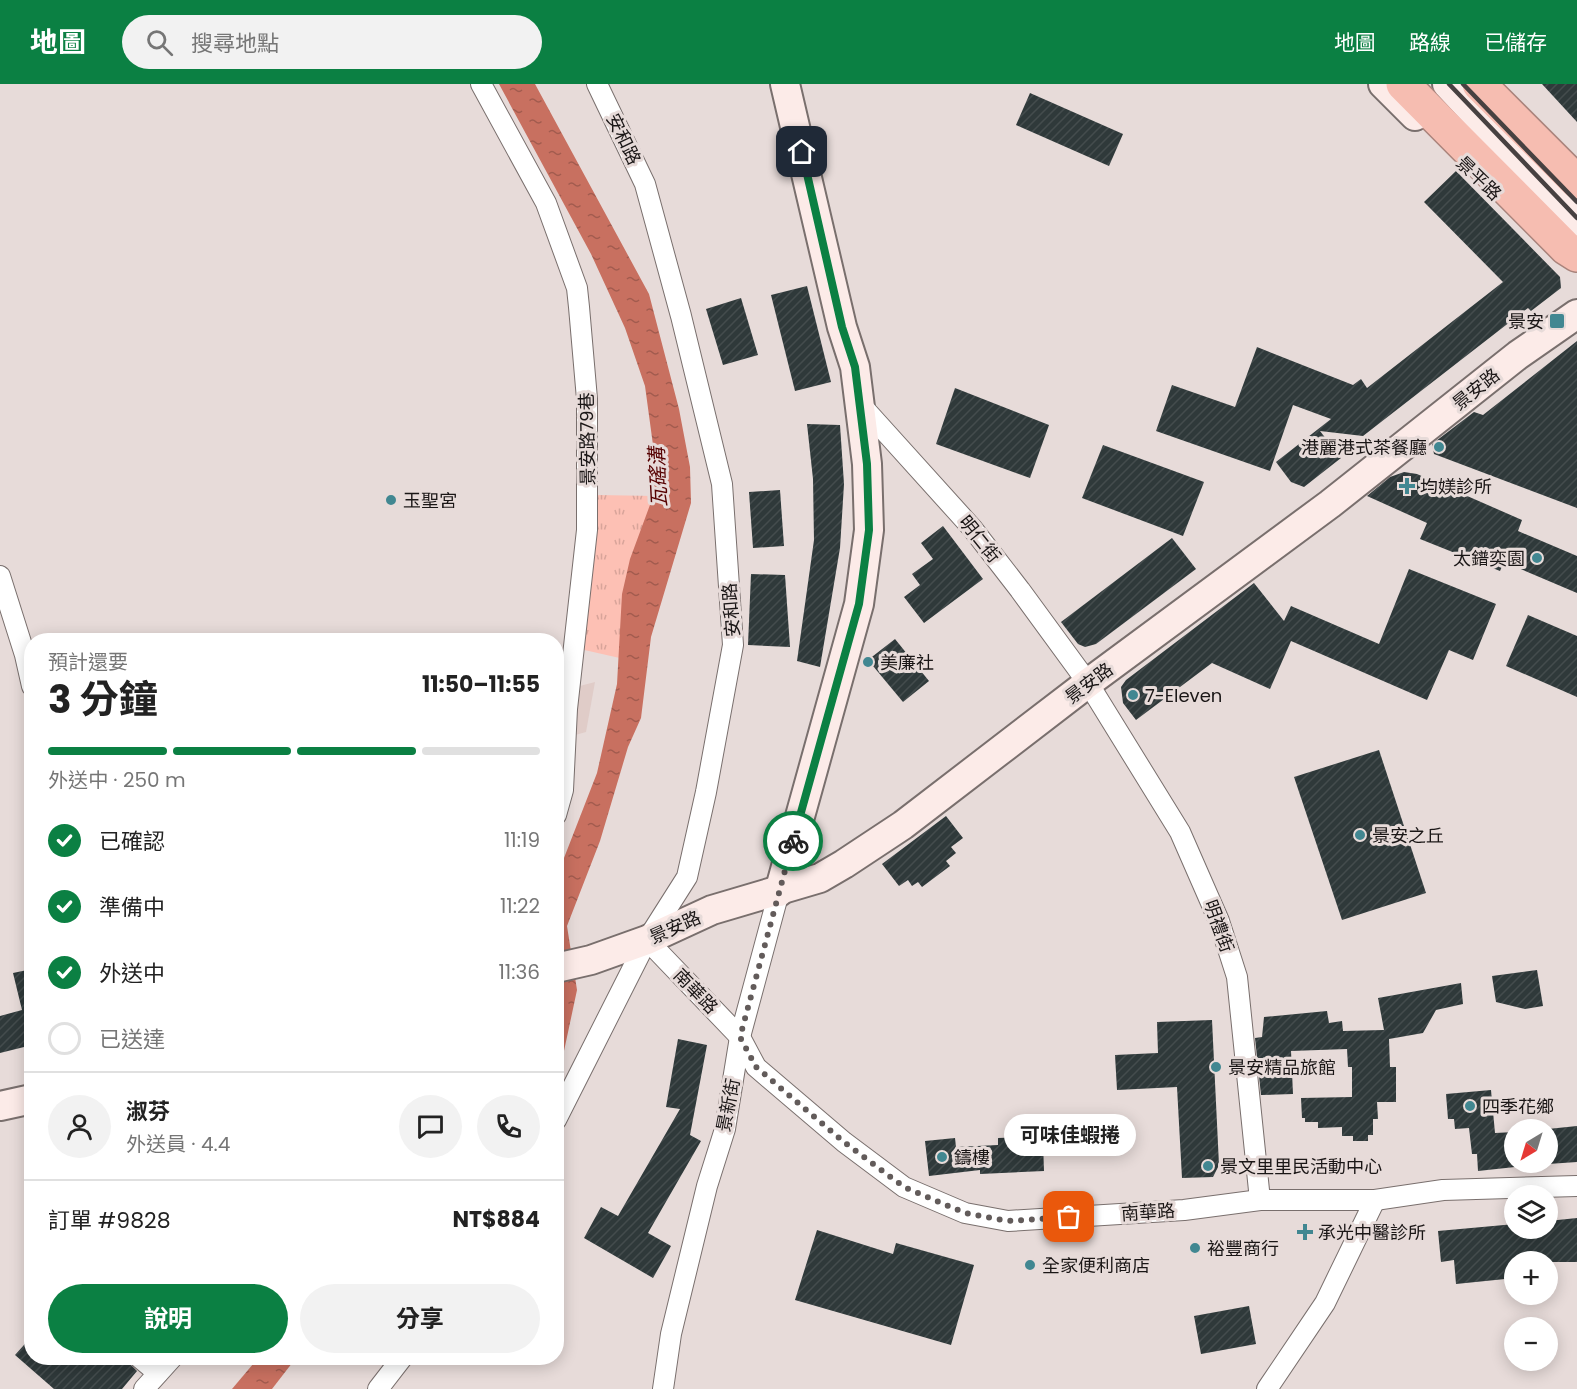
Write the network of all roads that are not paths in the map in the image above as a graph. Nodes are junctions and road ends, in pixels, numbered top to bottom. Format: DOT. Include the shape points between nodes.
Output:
graph roads {
  1 [pos="481,84"];
  2 [pos="597,84"];
  3 [pos="785,84"];
  4 [pos="1383,84"];
  5 [pos="1403,84"];
  6 [pos="1429,84"];
  7 [pos="1447,84"];
  8 [pos="1479,84"];
  9 [pos="1499,84"];
  10 [pos="1577,167"];
  11 [pos="1577,182"];
  12 [pos="1577,223"];
  13 [pos="1577,235"];
  14 [pos="1577,255"];
  15 [pos="1577,270"];
  16 [pos="1577,314"];
  17 [pos="861,405"];
  18 [pos="0,576"];
  19 [pos="24,652"];
  20 [pos="1088,683"];
  21 [pos="564,770"];
  22 [pos="779,892"];
  23 [pos="647,940"];
  24 [pos="564,966"];
  25 [pos="740,1037"];
  26 [pos="24,1101"];
  27 [pos="564,1104"];
  28 [pos="0,1106"];
  29 [pos="1577,1186"];
  30 [pos="1260,1200"];
  31 [pos="1375,1200"];
  32 [pos="148,1365"];
  33 [pos="165,1365"];
  34 [pos="397,1365"];
  35 [pos="158,1373"];
  36 [pos="144,1389"];
  37 [pos="378,1389"];
  38 [pos="663,1389"];
  39 [pos="1267,1389"];
  1 -- 21 [label="street, 景安路79巷" via="546,203 577,288 587,399 587,530"];
  2 -- 23 [label="street, 安和路" via="645,184 717,461 733,645 687,877"];
  3 -- 17 [label="main road, 景新街"];
  4 -- 15 [label="main road, 景平路" via="1558,256"];
  5 -- 14 [label="highway"];
  6 -- 13 [label="highway"];
  7 -- 12 [label="main road"];
  8 -- 11 [label="highway"];
  9 -- 10 [label="main road"];
  16 -- 20 [label="main road, 景安路"];
  17 -- 20 [label="street, 明仁街" via="972,528"];
  17 -- 22 [label="main road, 景新街" via="869,530 859,604"];
  18 -- 19 [label="street"];
  20 -- 22 [label="main road, 景安路" via="903,825 820,878"];
  20 -- 30 [label="street, 明禮街" via="1180,832 1219,921 1238,977"];
  22 -- 23 [label="main road, 景安路" via="712,910"];
  22 -- 25 [label="street, 景新街"];
  23 -- 24 [label="main road, 景安路"];
  23 -- 25 [label="street, 南華路"];
  23 -- 27 [label="street, 安和路"];
  25 -- 30 [label="street, 南華路" via="756,1067 844,1142 904,1187 965,1213 1008,1221 1184,1210"];
  25 -- 38 [label="street, 景新街" via="725,1130 707,1186 671,1334"];
  26 -- 28 [label="main road"];
  29 -- 31 [label="street, 南華路" via="1443,1190"];
  30 -- 31 [label="street, 南華路"];
  31 -- 39 [label="street" via="1325,1303"];
  32 -- 35 [label="street"];
  33 -- 35 [label="street"];
  34 -- 37 [label="street"];
  35 -- 36 [label="street"];
}
